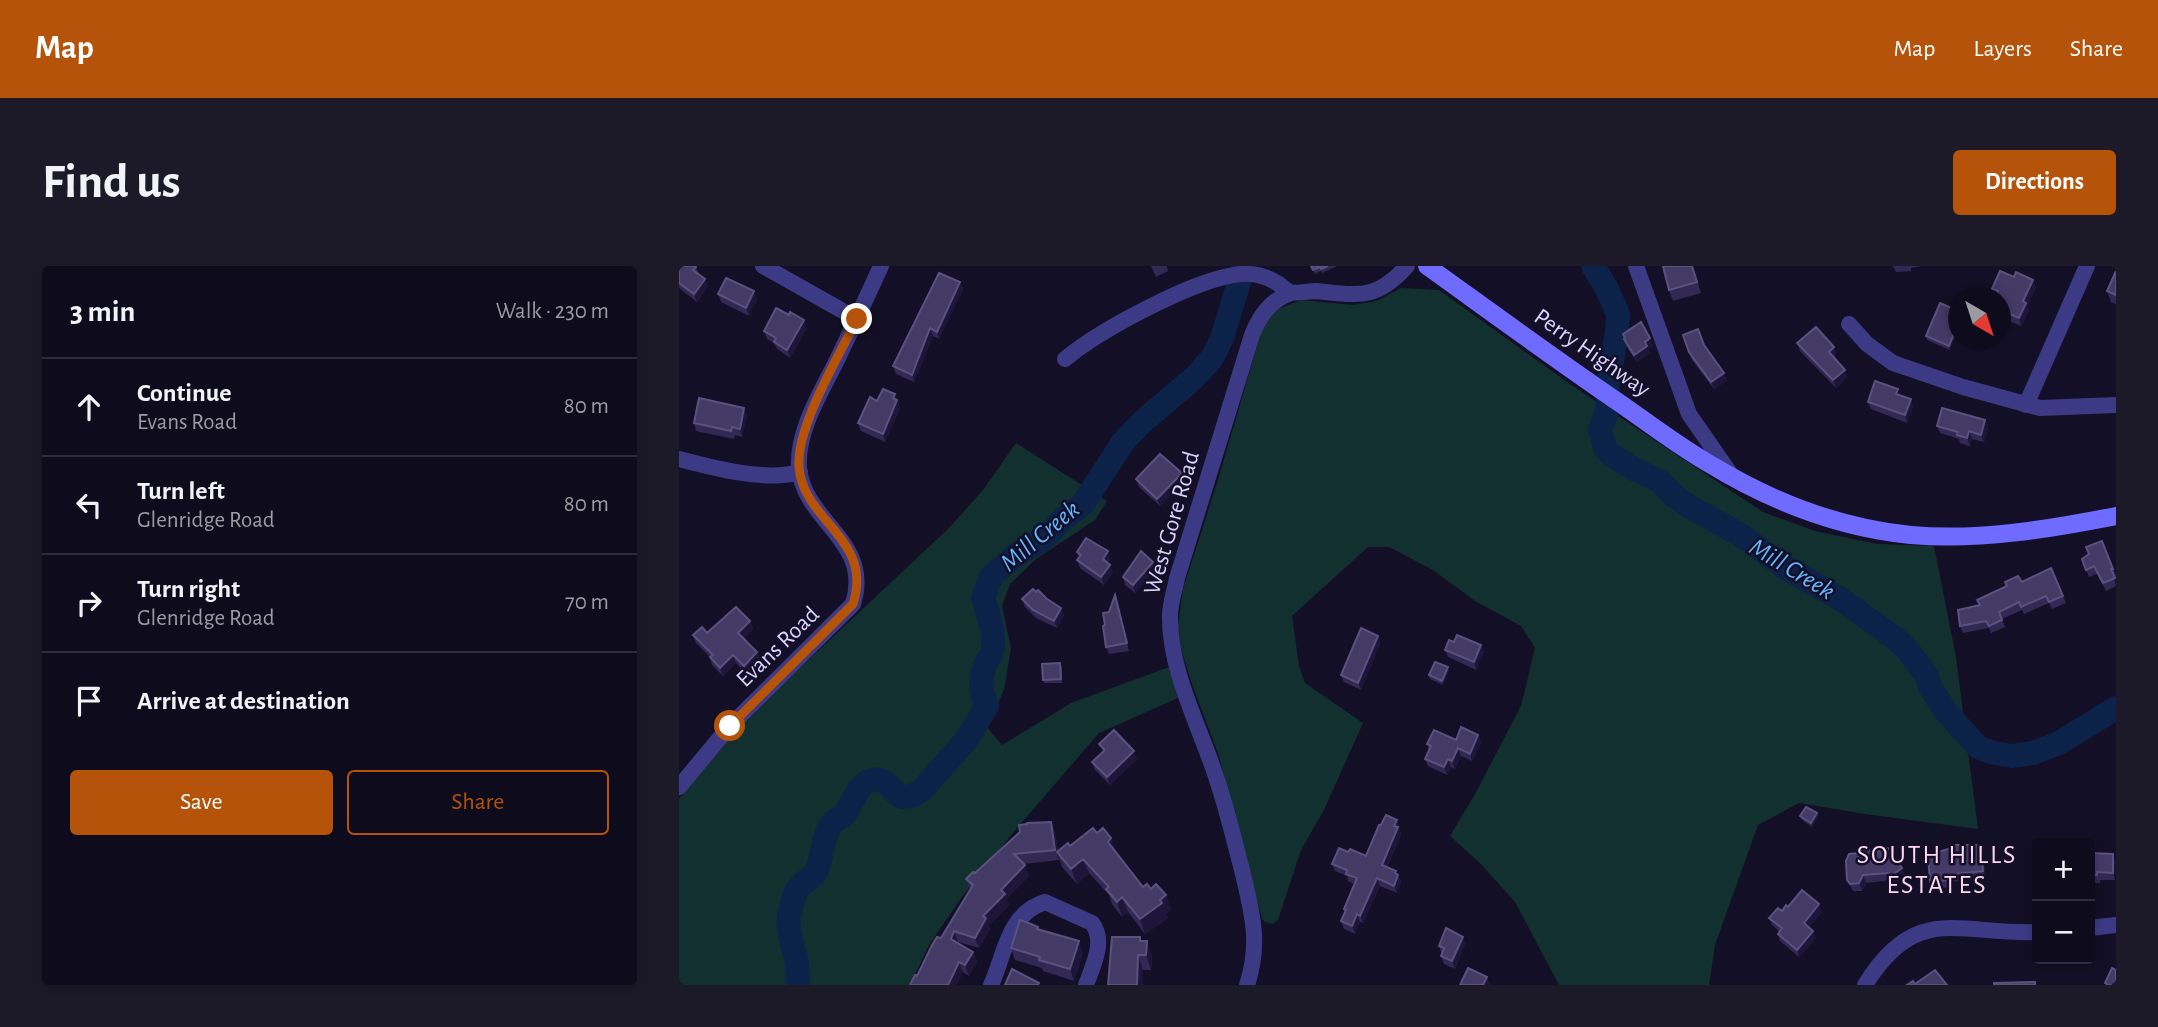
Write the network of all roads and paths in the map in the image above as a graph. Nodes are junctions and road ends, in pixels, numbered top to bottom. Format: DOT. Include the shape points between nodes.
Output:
graph roads {
  1 [pos="763,266"];
  2 [pos="881,266"];
  3 [pos="1407,266"];
  4 [pos="1427,266"];
  5 [pos="1636,266"];
  6 [pos="2087,266"];
  7 [pos="1291,293"];
  8 [pos="857,319"];
  9 [pos="1849,324"];
  10 [pos="1065,359"];
  11 [pos="2026,405"];
  12 [pos="2116,405"];
  13 [pos="679,459"];
  14 [pos="800,472"];
  15 [pos="1732,477"];
  16 [pos="2116,516"];
  17 [pos="679,787"];
  18 [pos="2116,925"];
  19 [pos="2095,927"];
  20 [pos="2032,932"];
  21 [pos="991,985"];
  22 [pos="1086,985"];
  23 [pos="1247,985"];
  24 [pos="1865,985"];
  1 -- 8 [label="street"];
  2 -- 8 [label="street"];
  3 -- 7 [label="street" via="1395,280 1373,292"];
  4 -- 15 [label="main road, Perry Highway"];
  5 -- 15 [label="street" via="1689,414"];
  6 -- 11 [label="street"];
  7 -- 10 [label="street" via="1272,280 1249,274 1220,278 1109,328"];
  7 -- 23 [label="street, West Gore Road" via="1274,301 1252,335 1170,614 1178,670 1222,795 1251,909 1256,939"];
  8 -- 14 [label="street" via="805,429"];
  9 -- 11 [label="street" via="1893,363"];
  11 -- 12 [label="street"];
  13 -- 14 [label="street" via="761,475"];
  14 -- 17 [label="street, Evans Road" via="809,499 850,551 857,582 853,604 730,726"];
  15 -- 16 [label="main road, Perry Highway" via="1810,512 1912,535 1988,534"];
  18 -- 19 [label="street"];
  20 -- 24 [label="street" via="1944,927 1923,932 1891,949"];
  21 -- 22 [label="street" via="1011,930 1045,902 1095,927 1099,942"];
}
